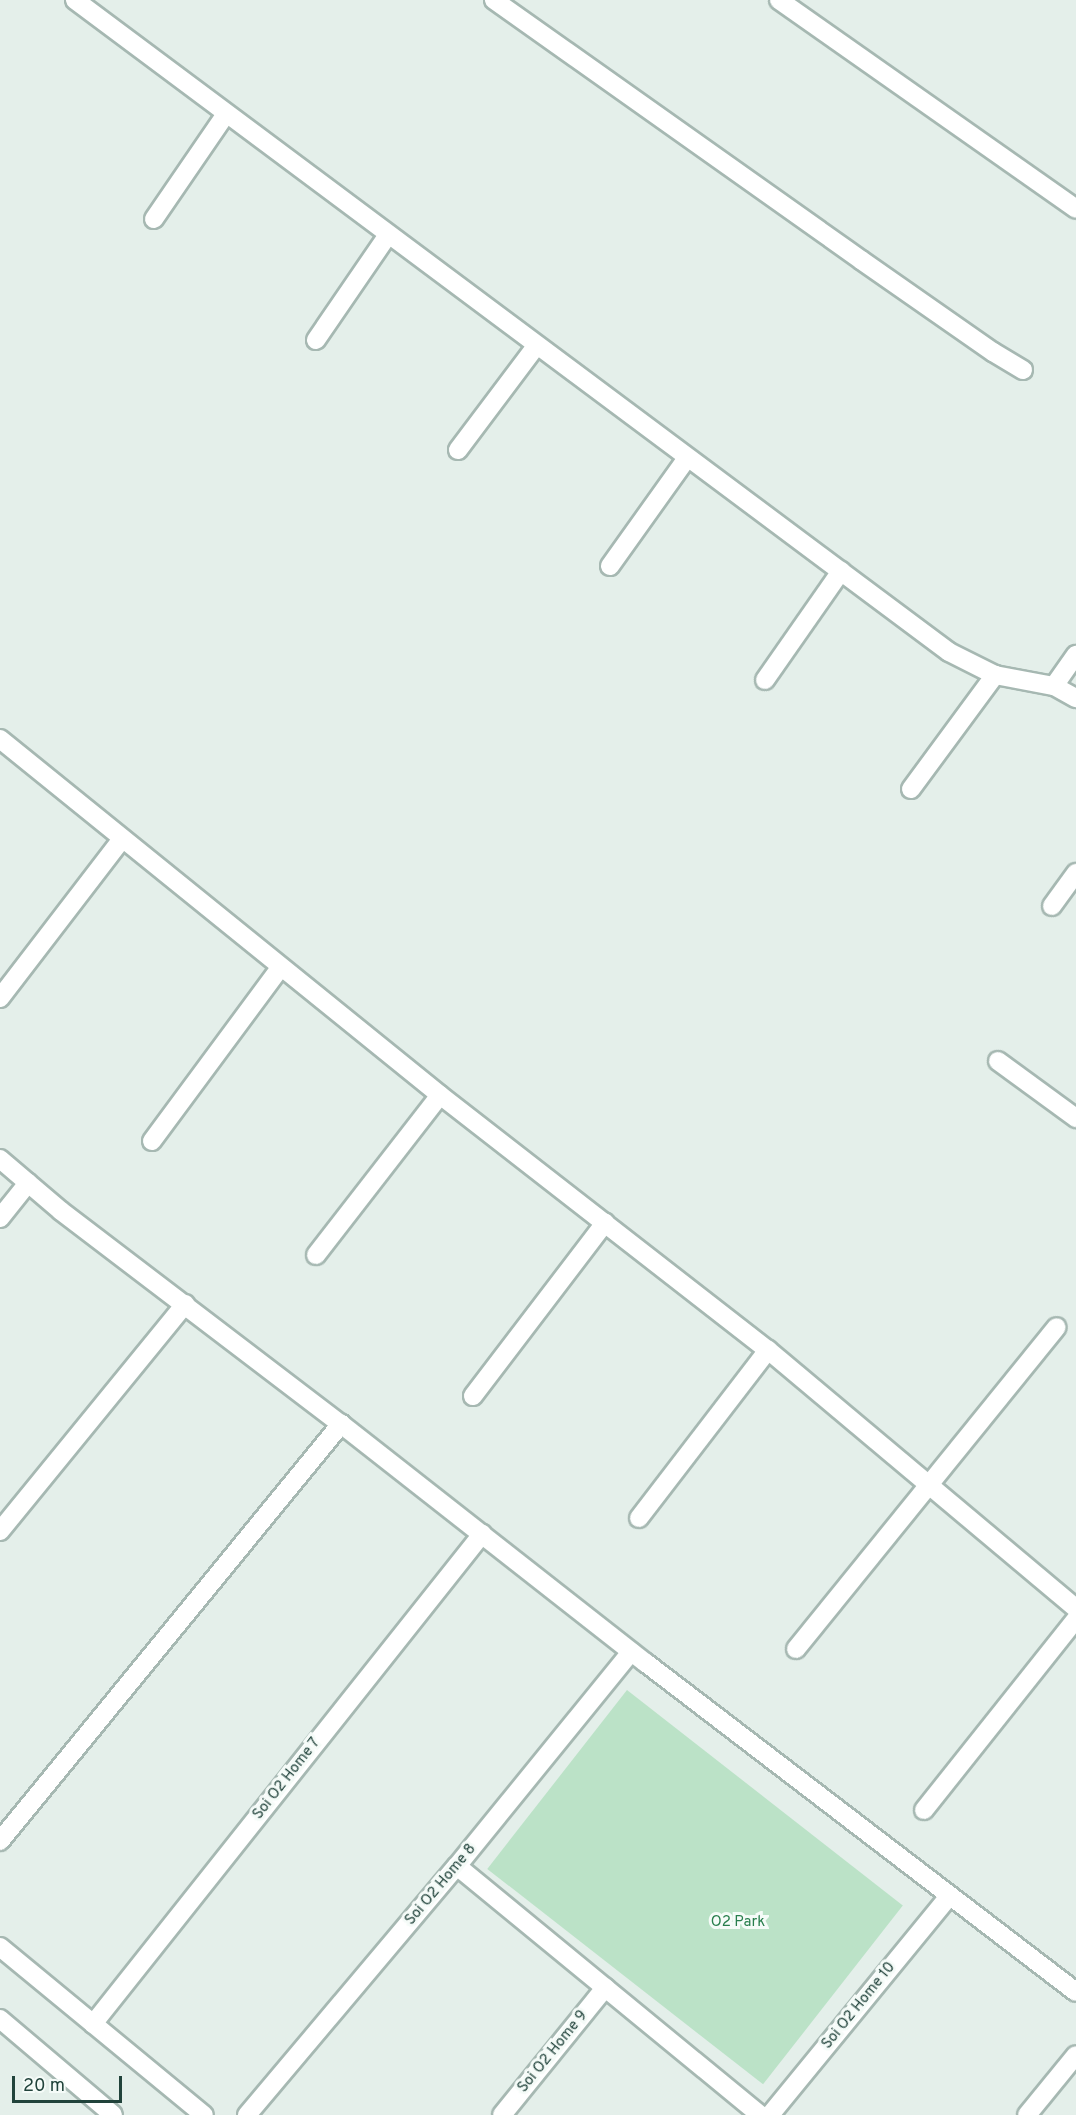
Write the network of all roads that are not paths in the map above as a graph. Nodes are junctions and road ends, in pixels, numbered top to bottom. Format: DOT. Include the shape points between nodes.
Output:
graph roads {
  1 [pos="75,0"];
  2 [pos="494,0"];
  3 [pos="779,0"];
  4 [pos="226,114"];
  5 [pos="1076,209"];
  6 [pos="154,219"];
  7 [pos="388,236"];
  8 [pos="316,340"];
  9 [pos="536,346"];
  10 [pos="1023,370"];
  11 [pos="458,450"];
  12 [pos="687,458"];
  13 [pos="610,566"];
  14 [pos="841,571"];
  15 [pos="1076,655"];
  16 [pos="995,675"];
  17 [pos="765,680"];
  18 [pos="1054,686"];
  19 [pos="1076,698"];
  20 [pos="0,740"];
  21 [pos="910,789"];
  22 [pos="122,839"];
  23 [pos="1076,873"];
  24 [pos="1052,906"];
  25 [pos="280,968"];
  26 [pos="0,998"];
  27 [pos="998,1061"];
  28 [pos="441,1095"];
  29 [pos="1076,1118"];
  30 [pos="152,1140"];
  31 [pos="0,1159"];
  32 [pos="28,1183"];
  33 [pos="0,1218"];
  34 [pos="605,1223"];
  35 [pos="315,1255"];
  36 [pos="184,1304"];
  37 [pos="1057,1327"];
  38 [pos="768,1350"];
  39 [pos="473,1396"];
  40 [pos="341,1424"];
  41 [pos="931,1485"];
  42 [pos="639,1518"];
  43 [pos="0,1531"];
  44 [pos="482,1534"];
  45 [pos="1076,1608"];
  46 [pos="1076,1619"];
  47 [pos="796,1649"];
  48 [pos="631,1652"];
  49 [pos="924,1810"];
  50 [pos="0,1841"];
  51 [pos="457,1866"];
  52 [pos="949,1896"];
  53 [pos="0,1947"];
  54 [pos="604,1988"];
  55 [pos="1076,1992"];
  56 [pos="0,2019"];
  57 [pos="93,2024"];
  58 [pos="1076,2055"];
  59 [pos="113,2115"];
  60 [pos="204,2115"];
  61 [pos="247,2115"];
  62 [pos="502,2115"];
  63 [pos="760,2115"];
  64 [pos="770,2115"];
  65 [pos="1027,2115"];
  1 -- 4 [label="street"];
  2 -- 10 [label="street"];
  3 -- 5 [label="street"];
  4 -- 6 [label="street"];
  4 -- 7 [label="street"];
  7 -- 8 [label="street"];
  7 -- 9 [label="street"];
  9 -- 11 [label="street"];
  9 -- 12 [label="street"];
  12 -- 13 [label="street"];
  12 -- 14 [label="street"];
  14 -- 16 [label="street" via="949,652"];
  14 -- 17 [label="street"];
  15 -- 18 [label="street"];
  16 -- 18 [label="street"];
  16 -- 21 [label="street"];
  18 -- 19 [label="street"];
  20 -- 22 [label="street"];
  22 -- 25 [label="street"];
  22 -- 26 [label="street"];
  23 -- 24 [label="street"];
  25 -- 28 [label="street"];
  25 -- 30 [label="street"];
  27 -- 29 [label="street"];
  28 -- 34 [label="street"];
  28 -- 35 [label="street"];
  31 -- 32 [label="street"];
  32 -- 33 [label="street"];
  32 -- 36 [label="street"];
  34 -- 38 [label="street"];
  34 -- 39 [label="street"];
  36 -- 40 [label="street"];
  36 -- 43 [label="street"];
  37 -- 41 [label="street"];
  38 -- 41 [label="street"];
  38 -- 42 [label="street"];
  40 -- 44 [label="street"];
  40 -- 50 [label="street"];
  41 -- 45 [label="street"];
  41 -- 47 [label="street"];
  44 -- 48 [label="street"];
  44 -- 57 [label="street, Soi O2 Home 7"];
  46 -- 49 [label="street"];
  48 -- 51 [label="street, Soi O2 Home 8"];
  48 -- 52 [label="street"];
  51 -- 54 [label="street"];
  51 -- 61 [label="street, Soi O2 Home 8"];
  52 -- 55 [label="street"];
  52 -- 64 [label="street, Soi O2 Home 10"];
  53 -- 57 [label="street"];
  54 -- 62 [label="street, Soi O2 Home 9"];
  54 -- 63 [label="street"];
  56 -- 59 [label="street"];
  57 -- 60 [label="street"];
  58 -- 65 [label="street"];
}
